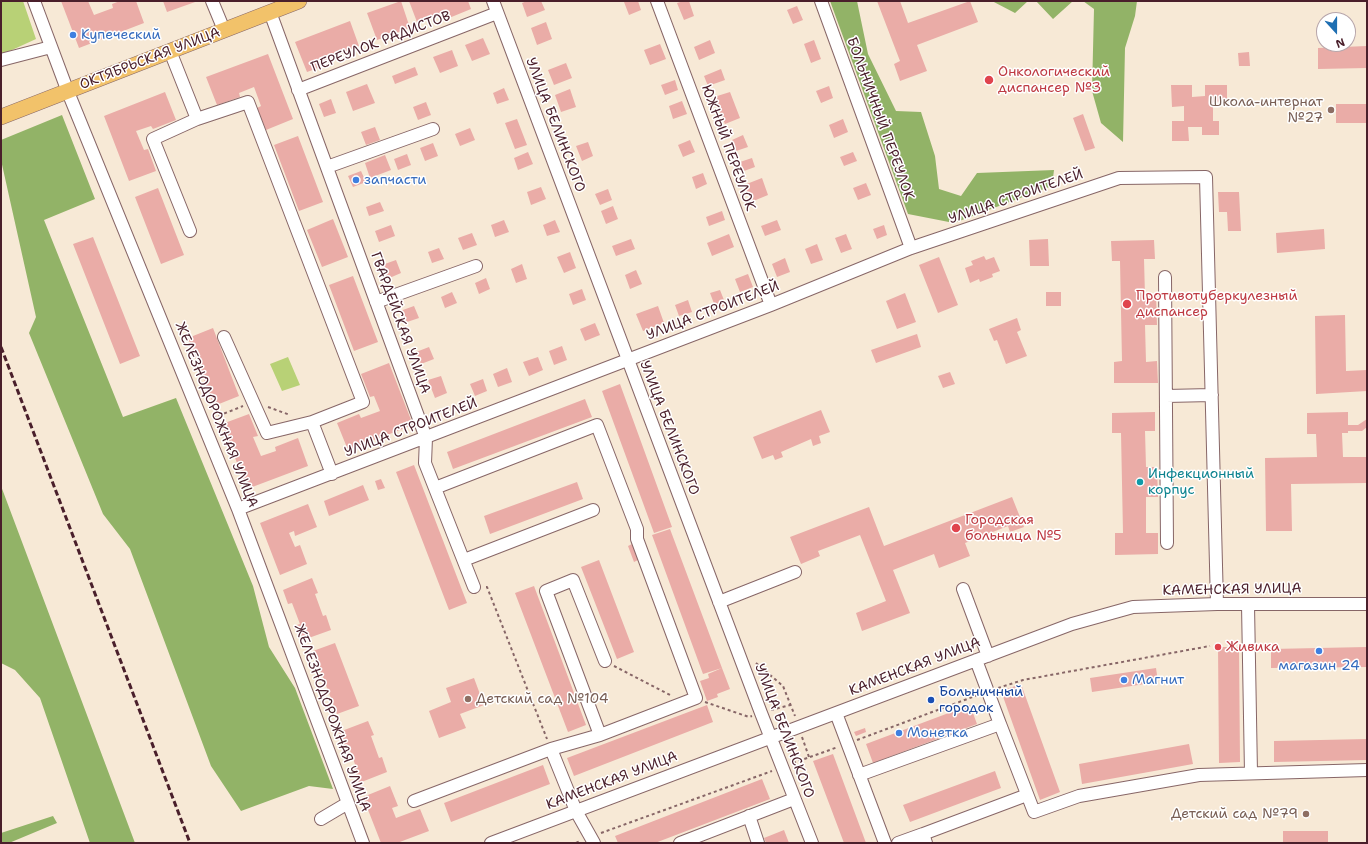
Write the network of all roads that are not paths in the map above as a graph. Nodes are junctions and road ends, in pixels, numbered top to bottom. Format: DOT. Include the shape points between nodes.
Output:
graph roads {
  1 [pos="34,1"];
  2 [pos="212,1"];
  3 [pos="299,1"];
  4 [pos="493,1"];
  5 [pos="657,1"];
  6 [pos="821,1"];
  7 [pos="270,12"];
  8 [pos="497,13"];
  9 [pos="224,30"];
  10 [pos="51,47"];
  11 [pos="170,51"];
  12 [pos="1,60"];
  13 [pos="298,90"];
  14 [pos="68,92"];
  15 [pos="1,117"];
  16 [pos="197,119"];
  17 [pos="433,129"];
  18 [pos="327,167"];
  19 [pos="190,231"];
  20 [pos="911,248"];
  21 [pos="476,266"];
  22 [pos="1165,277"];
  23 [pos="376,302"];
  24 [pos="771,305"];
  25 [pos="224,338"];
  26 [pos="627,360"];
  27 [pos="1212,395"];
  28 [pos="1166,396"];
  29 [pos="312,422"];
  30 [pos="426,438"];
  31 [pos="332,474"];
  32 [pos="435,488"];
  33 [pos="238,510"];
  34 [pos="592,510"];
  35 [pos="1167,543"];
  36 [pos="464,560"];
  37 [pos="795,572"];
  38 [pos="474,587"];
  39 [pos="963,589"];
  40 [pos="719,602"];
  41 [pos="1217,604"];
  42 [pos="1367,604"];
  43 [pos="1248,605"];
  44 [pos="988,656"];
  45 [pos="976,660"];
  46 [pos="604,661"];
  47 [pos="836,713"];
  48 [pos="1000,724"];
  49 [pos="600,735"];
  50 [pos="770,738"];
  51 [pos="551,749"];
  52 [pos="1367,770"];
  53 [pos="1251,773"];
  54 [pos="859,776"];
  55 [pos="1027,795"];
  56 [pos="794,799"];
  57 [pos="414,801"];
  58 [pos="348,803"];
  59 [pos="576,811"];
  60 [pos="749,816"];
  61 [pos="321,819"];
  62 [pos="925,839"];
  63 [pos="593,840"];
  64 [pos="363,843"];
  65 [pos="491,843"];
  66 [pos="680,843"];
  67 [pos="758,843"];
  68 [pos="812,843"];
  69 [pos="885,843"];
  70 [pos="898,843"];
  1 -- 10 [label="street, ЖЕЛЕЗНОДОРОЖНАЯ УЛИЦА"];
  2 -- 9 [label="street"];
  3 -- 7 [label="main road, ОКТЯБРЬСКАЯ УЛИЦА"];
  4 -- 8 [label="street, УЛИЦА БЕЛИНСКОГО"];
  5 -- 24 [label="street, ЮЖНЫЙ ПЕРЕУЛОК"];
  6 -- 20 [label="street, БОЛЬНИЧНЫЙ ПЕРЕУЛОК"];
  7 -- 9 [label="main road, ОКТЯБРЬСКАЯ УЛИЦА"];
  7 -- 13 [label="street, ГВАРДЕЙСКАЯ УЛИЦА"];
  8 -- 13 [label="street, ПЕРЕУЛОК РАДИСТОВ"];
  8 -- 26 [label="street, УЛИЦА БЕЛИНСКОГО"];
  9 -- 11 [label="main road, ОКТЯБРЬСКАЯ УЛИЦА"];
  10 -- 12 [label="street"];
  10 -- 14 [label="street, ЖЕЛЕЗНОДОРОЖНАЯ УЛИЦА"];
  11 -- 14 [label="main road, ОКТЯБРЬСКАЯ УЛИЦА"];
  11 -- 16 [label="street"];
  13 -- 18 [label="street, ГВАРДЕЙСКАЯ УЛИЦА"];
  14 -- 15 [label="main road, ОКТЯБРЬСКАЯ УЛИЦА"];
  14 -- 33 [label="street, ЖЕЛЕЗНОДОРОЖНАЯ УЛИЦА"];
  16 -- 19 [label="street" via="153,139"];
  16 -- 29 [label="street" via="248,102 363,402"];
  17 -- 18 [label="street"];
  18 -- 23 [label="street, ГВАРДЕЙСКАЯ УЛИЦА"];
  20 -- 24 [label="street, УЛИЦА СТРОИТЕЛЕЙ"];
  20 -- 27 [label="street, УЛИЦА СТРОИТЕЛЕЙ" via="1119,178 1206,177"];
  21 -- 23 [label="street"];
  22 -- 28 [label="street"];
  23 -- 30 [label="street, ГВАРДЕЙСКАЯ УЛИЦА"];
  24 -- 26 [label="street, УЛИЦА СТРОИТЕЛЕЙ"];
  25 -- 29 [label="street" via="267,433"];
  26 -- 30 [label="street, УЛИЦА СТРОИТЕЛЕЙ"];
  26 -- 40 [label="street, УЛИЦА БЕЛИНСКОГО"];
  27 -- 28 [label="street"];
  27 -- 41 [label="street"];
  28 -- 35 [label="street"];
  29 -- 31 [label="street"];
  30 -- 31 [label="street, УЛИЦА СТРОИТЕЛЕЙ"];
  30 -- 32 [label="street, ГВАРДЕЙСКАЯ УЛИЦА" via="425,463"];
  31 -- 33 [label="street, УЛИЦА СТРОИТЕЛЕЙ"];
  32 -- 36 [label="street, ГВАРДЕЙСКАЯ УЛИЦА"];
  32 -- 49 [label="street" via="597,425 637,529 637,539 691,700"];
  33 -- 58 [label="street, ЖЕЛЕЗНОДОРОЖНАЯ УЛИЦА"];
  34 -- 36 [label="street"];
  36 -- 38 [label="street, ГВАРДЕЙСКАЯ УЛИЦА"];
  37 -- 40 [label="street"];
  39 -- 44 [label="street"];
  40 -- 50 [label="street, УЛИЦА БЕЛИНСКОГО"];
  41 -- 43 [label="street, КАМЕНСКАЯ УЛИЦА"];
  41 -- 44 [label="street, КАМЕНСКАЯ УЛИЦА" via="1133,607 1072,624"];
  42 -- 43 [label="street, КАМЕНСКАЯ УЛИЦА"];
  43 -- 53 [label="street"];
  44 -- 45 [label="street, КАМЕНСКАЯ УЛИЦА"];
  45 -- 47 [label="street, КАМЕНСКАЯ УЛИЦА"];
  45 -- 48 [label="street"];
  46 -- 49 [label="street" via="573,580 546,591"];
  47 -- 50 [label="street, КАМЕНСКАЯ УЛИЦА"];
  47 -- 54 [label="street"];
  48 -- 54 [label="street"];
  48 -- 55 [label="street"];
  49 -- 51 [label="street"];
  50 -- 56 [label="street, УЛИЦА БЕЛИНСКОГО"];
  50 -- 59 [label="street, КАМЕНСКАЯ УЛИЦА"];
  51 -- 57 [label="street"];
  51 -- 59 [label="street"];
  52 -- 53 [label="street"];
  53 -- 55 [label="street" via="1199,775 1079,796 1034,812"];
  54 -- 69 [label="street"];
  55 -- 62 [label="street"];
  56 -- 60 [label="street"];
  56 -- 68 [label="street, УЛИЦА БЕЛИНСКОГО"];
  58 -- 61 [label="street"];
  58 -- 64 [label="street, ЖЕЛЕЗНОДОРОЖНАЯ УЛИЦА"];
  59 -- 63 [label="street"];
  59 -- 65 [label="street, КАМЕНСКАЯ УЛИЦА"];
  60 -- 66 [label="street"];
  60 -- 67 [label="street"];
  62 -- 70 [label="street"];
}
